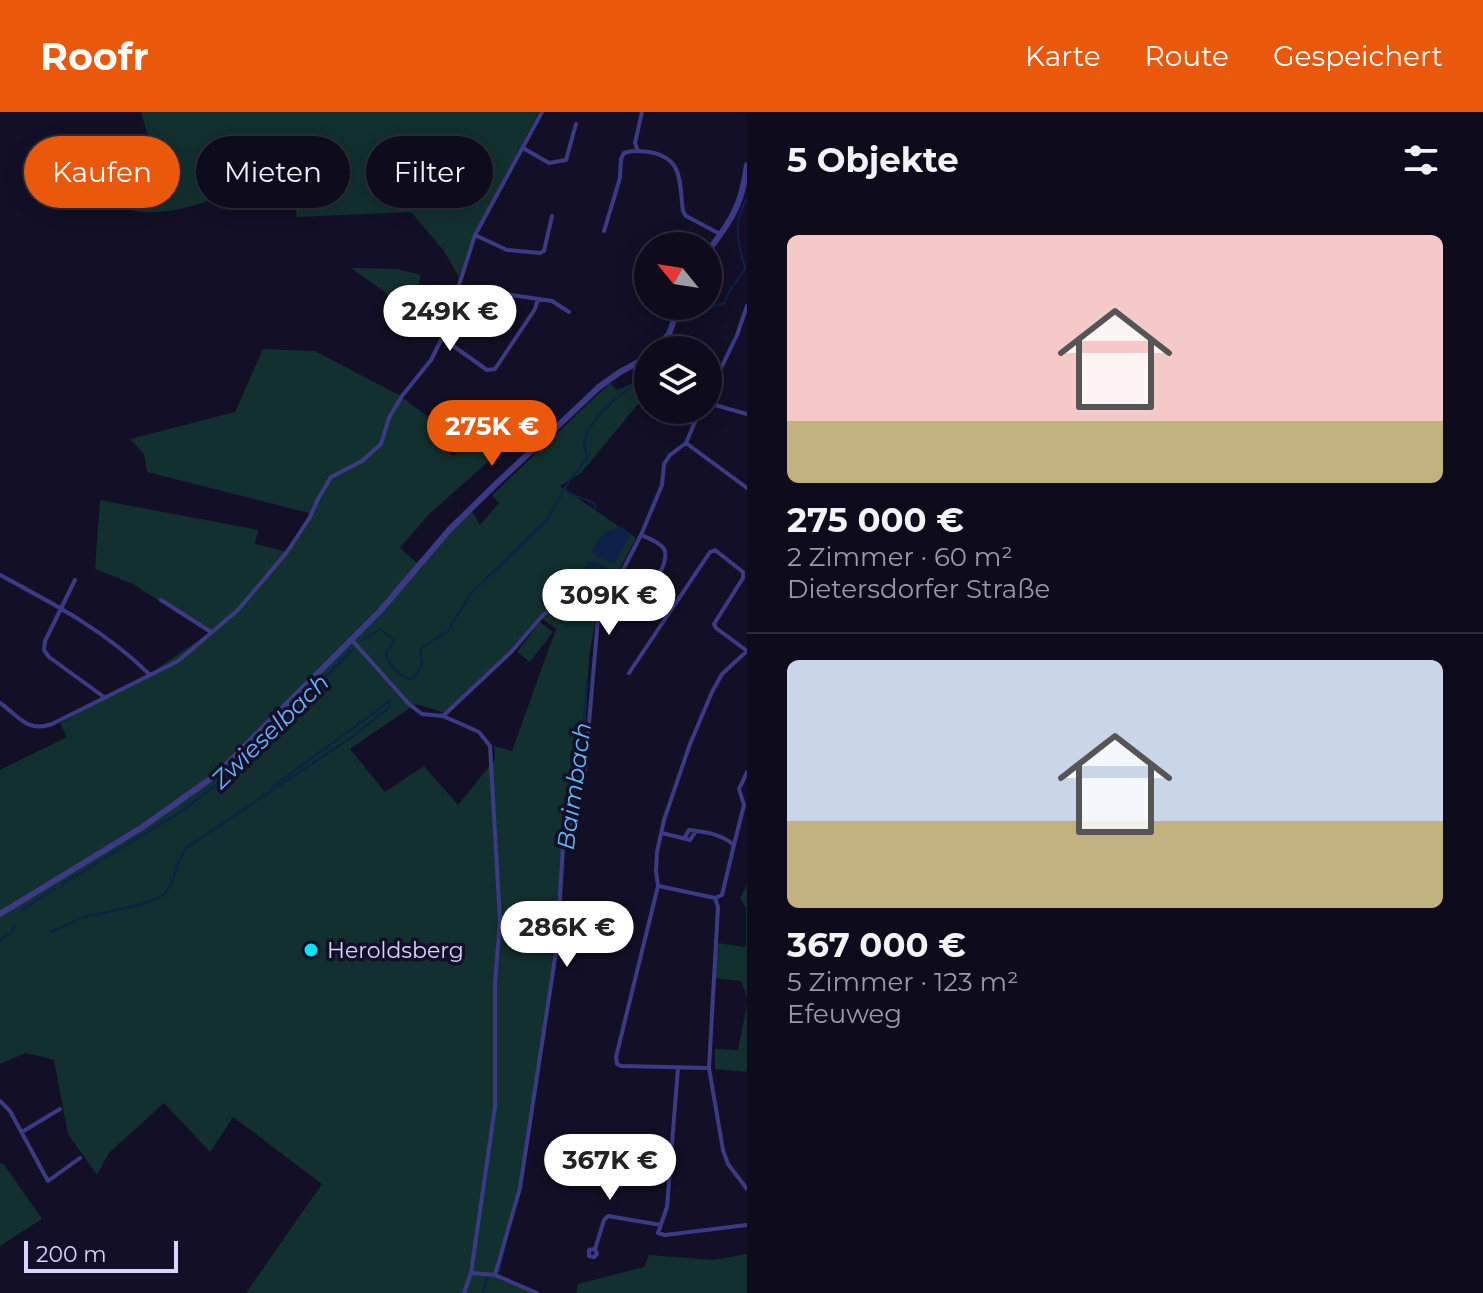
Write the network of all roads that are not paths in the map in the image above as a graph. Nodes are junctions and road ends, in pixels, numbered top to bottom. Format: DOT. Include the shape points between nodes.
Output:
graph roads {
  1 [pos="542,112"];
  2 [pos="642,112"];
  3 [pos="576,124"];
  4 [pos="523,148"];
  5 [pos="638,151"];
  6 [pos="747,165"];
  7 [pos="552,216"];
  8 [pos="604,231"];
  9 [pos="717,232"];
  10 [pos="722,233"];
  11 [pos="475,235"];
  12 [pos="458,287"];
  13 [pos="538,299"];
  14 [pos="747,306"];
  15 [pos="569,312"];
  16 [pos="738,332"];
  17 [pos="747,335"];
  18 [pos="442,338"];
  19 [pos="634,364"];
  20 [pos="722,366"];
  21 [pos="722,407"];
  22 [pos="747,414"];
  23 [pos="694,424"];
  24 [pos="686,443"];
  25 [pos="747,488"];
  26 [pos="641,535"];
  27 [pos="0,575"];
  28 [pos="75,580"];
  29 [pos="612,594"];
  30 [pos="161,600"];
  31 [pos="60,608"];
  32 [pos="600,611"];
  33 [pos="211,632"];
  34 [pos="351,639"];
  35 [pos="747,651"];
  36 [pos="629,673"];
  37 [pos="150,675"];
  38 [pos="105,697"];
  39 [pos="0,703"];
  40 [pos="443,716"];
  41 [pos="747,772"];
  42 [pos="662,833"];
  43 [pos="734,845"];
  44 [pos="658,886"];
  45 [pos="715,898"];
  46 [pos="0,914"];
  47 [pos="678,1068"];
  48 [pos="709,1068"];
  49 [pos="0,1101"];
  50 [pos="60,1109"];
  51 [pos="22,1132"];
  52 [pos="80,1158"];
  53 [pos="747,1189"];
  54 [pos="661,1225"];
  55 [pos="747,1225"];
  56 [pos="595,1249"];
  57 [pos="471,1273"];
  58 [pos="495,1275"];
  59 [pos="464,1293"];
  60 [pos="537,1293"];
  1 -- 4 [label="street"];
  2 -- 5 [label="street"];
  3 -- 4 [label="street" via="566,160 549,163"];
  4 -- 11 [label="street"];
  5 -- 8 [label="street" via="624,153 621,159"];
  5 -- 9 [label="street" via="675,164 686,216"];
  6 -- 10 [label="street" via="735,215"];
  7 -- 11 [label="street" via="540,253 507,250"];
  11 -- 12 [label="street"];
  12 -- 13 [label="street"];
  12 -- 18 [label="street"];
  13 -- 15 [label="street"];
  13 -- 18 [label="street" via="495,369 487,370"];
  14 -- 16 [label="street"];
  16 -- 17 [label="street"];
  16 -- 20 [label="street"];
  18 -- 33 [label="street" via="395,407 381,444 331,477 263,583"];
  19 -- 34 [label="street" via="599,387 450,529"];
  21 -- 22 [label="street"];
  23 -- 24 [label="street"];
  24 -- 25 [label="street"];
  24 -- 26 [label="street" via="664,464 662,485"];
  26 -- 29 [label="street"];
  26 -- 29 [label="street" via="666,551 667,561 640,603"];
  27 -- 31 [label="street"];
  28 -- 31 [label="street"];
  29 -- 32 [label="street"];
  30 -- 33 [label="street"];
  31 -- 37 [label="street" via="123,648"];
  31 -- 38 [label="street" via="44,650"];
  32 -- 40 [label="street" via="556,609 544,614"];
  32 -- 58 [label="street" via="585,770 574,787 563,845 557,945 520,1188"];
  33 -- 37 [label="street" via="178,661"];
  34 -- 40 [label="street" via="409,704 422,714"];
  34 -- 46 [label="street" via="216,775"];
  35 -- 36 [label="street" via="714,624 743,578 743,572 715,550"];
  35 -- 42 [label="street" via="722,674 712,692"];
  37 -- 38 [label="street"];
  38 -- 39 [label="street" via="38,729"];
  40 -- 57 [label="street" via="479,732 490,746 495,802 500,921 495,1107"];
  41 -- 43 [label="street" via="739,789 744,805"];
  42 -- 43 [label="street" via="685,837 689,830 696,831 724,837"];
  42 -- 44 [label="street"];
  43 -- 45 [label="street" via="722,895"];
  44 -- 45 [label="street"];
  44 -- 47 [label="street" via="616,1057 621,1066"];
  45 -- 48 [label="street"];
  47 -- 48 [label="street"];
  47 -- 54 [label="street" via="667,1207"];
  48 -- 53 [label="street" via="723,1150"];
  49 -- 51 [label="street"];
  50 -- 51 [label="street"];
  51 -- 52 [label="street" via="48,1181"];
  54 -- 55 [label="street" via="658,1233 665,1235"];
  54 -- 56 [label="street" via="608,1216"];
  57 -- 58 [label="street"];
  57 -- 59 [label="street"];
  58 -- 60 [label="street"];
}
